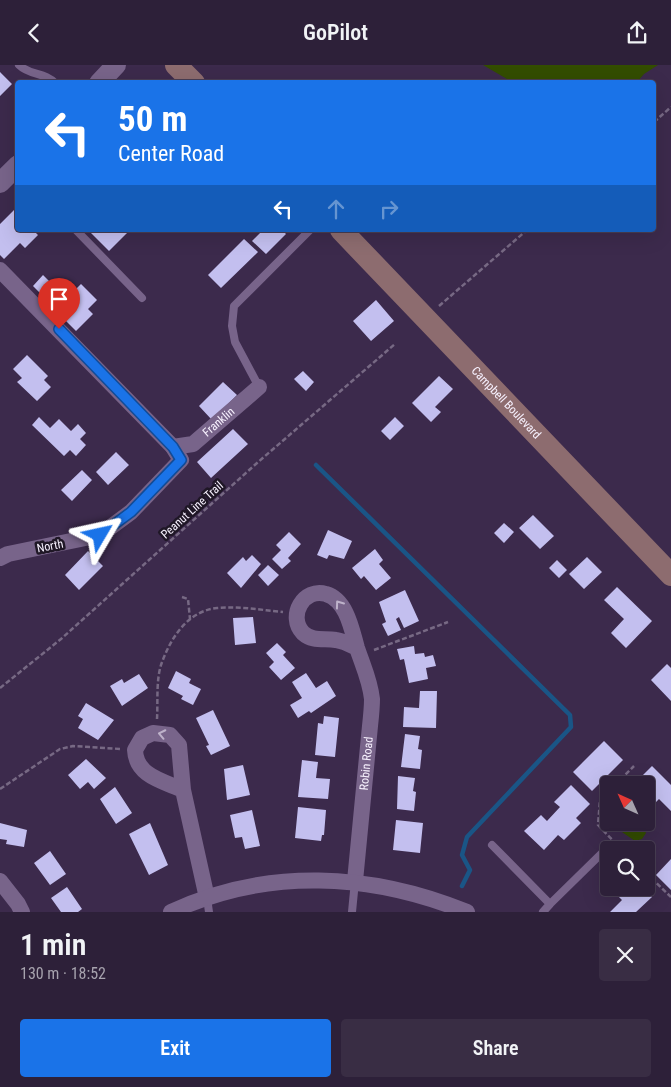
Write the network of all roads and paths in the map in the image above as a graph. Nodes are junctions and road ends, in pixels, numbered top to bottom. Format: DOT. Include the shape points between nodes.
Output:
graph roads {
  1 [pos="19,65"];
  2 [pos="116,65"];
  3 [pos="176,65"];
  4 [pos="52,80"];
  5 [pos="102,80"];
  6 [pos="191,80"];
  7 [pos="671,107"];
  8 [pos="656,120"];
  9 [pos="15,169"];
  10 [pos="0,183"];
  11 [pos="78,232"];
  12 [pos="308,232"];
  13 [pos="343,232"];
  14 [pos="525,232"];
  15 [pos="0,270"];
  16 [pos="142,298"];
  17 [pos="435,309"];
  18 [pos="395,344"];
  19 [pos="259,387"];
  20 [pos="177,454"];
  21 [pos="0,558"];
  22 [pos="671,575"];
  23 [pos="182,597"];
  24 [pos="297,613"];
  25 [pos="190,619"];
  26 [pos="448,622"];
  27 [pos="359,651"];
  28 [pos="0,688"];
  29 [pos="156,732"];
  30 [pos="134,750"];
  31 [pos="634,766"];
  32 [pos="624,776"];
  33 [pos="0,789"];
  34 [pos="183,790"];
  35 [pos="600,800"];
  36 [pos="600,827"];
  37 [pos="604,831"];
  38 [pos="613,841"];
  39 [pos="492,845"];
  40 [pos="600,855"];
  41 [pos="0,881"];
  42 [pos="355,881"];
  43 [pos="655,882"];
  44 [pos="671,897"];
  45 [pos="550,904"];
  46 [pos="208,905"];
  47 [pos="22,912"];
  48 [pos="171,912"];
  49 [pos="352,912"];
  50 [pos="467,912"];
  51 [pos="543,912"];
  1 -- 4 [label="lane" via="29,73"];
  2 -- 5 [label="street"];
  3 -- 6 [label="main road"];
  7 -- 8 [label="path"];
  9 -- 10 [label="street"];
  11 -- 16 [label="lane"];
  12 -- 19 [label="lane" via="234,306 232,326 235,342"];
  13 -- 22 [label="main road, Campbell Boulevard"];
  14 -- 17 [label="path"];
  15 -- 20 [label="street"];
  18 -- 28 [label="path, Peanut Line Trail" via="61,639"];
  19 -- 20 [label="street, Franklin"];
  20 -- 21 [label="street, North" via="131,512 100,535"];
  23 -- 25 [label="path" via="188,599"];
  24 -- 25 [label="path" via="215,608"];
  24 -- 27 [label="street" via="301,629 310,637 336,640"];
  27 -- 24 [label="street, Robin Road, one-way" via="354,632 333,597 326,593 312,594 303,600"];
  25 -- 29 [label="path" via="176,631 161,666"];
  26 -- 27 [label="path"];
  27 -- 42 [label="street, Robin Road" via="365,664 372,701"];
  29 -- 30 [label="street" via="142,738"];
  34 -- 29 [label="street, one-way" via="179,745 170,735"];
  30 -- 33 [label="path" via="73,746 60,749"];
  30 -- 34 [label="street" via="138,764 146,774"];
  31 -- 32 [label="path"];
  34 -- 46 [label="street"];
  35 -- 36 [label="path"];
  37 -- 38 [label="path"];
  39 -- 45 [label="lane"];
  40 -- 45 [label="lane"];
  41 -- 47 [label="street"];
  42 -- 46 [label="street" via="282,882 244,887"];
  42 -- 49 [label="lane"];
  42 -- 50 [label="street" via="401,889"];
  43 -- 44 [label="path"];
  45 -- 51 [label="lane"];
  46 -- 48 [label="street"];
}
